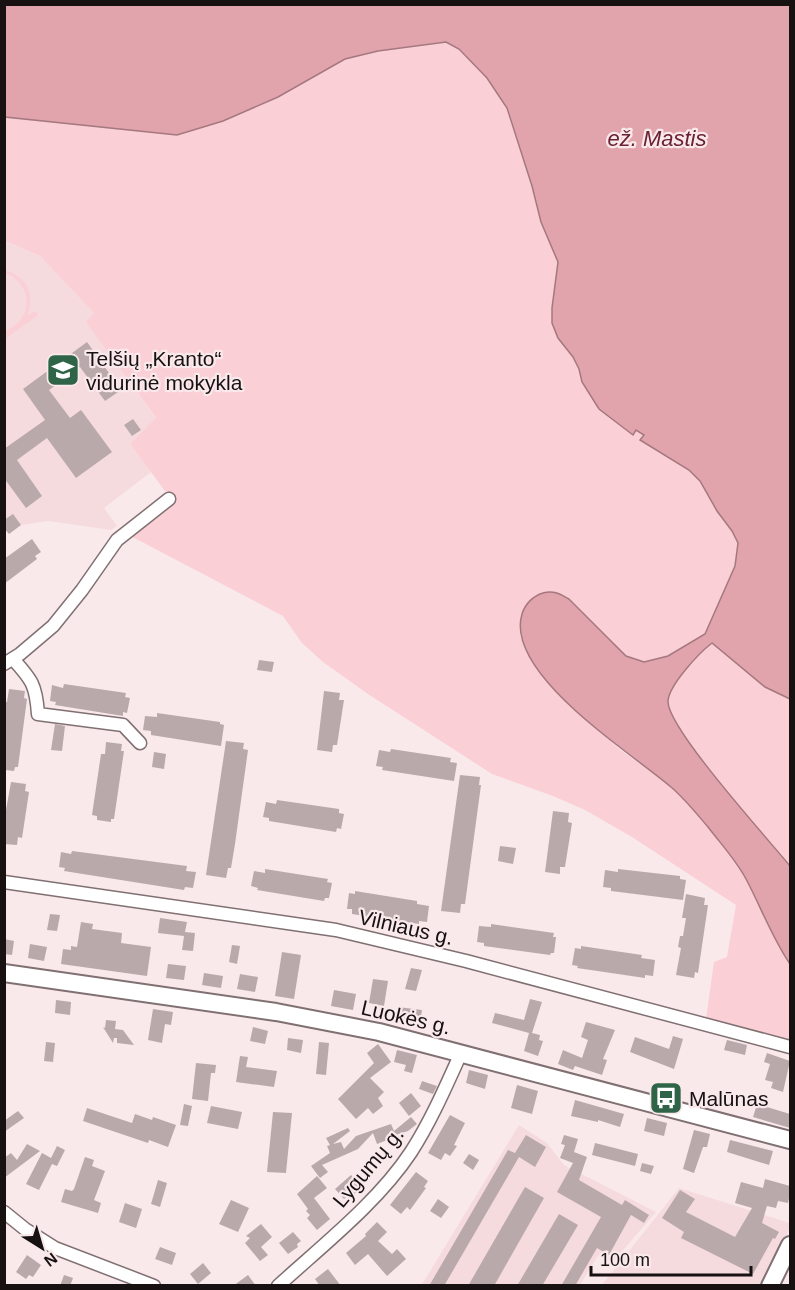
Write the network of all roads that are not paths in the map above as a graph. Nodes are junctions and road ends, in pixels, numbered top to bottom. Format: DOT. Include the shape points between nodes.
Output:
graph roads {
  1 [pos="169,499"];
  2 [pos="9,661"];
  3 [pos="140,743"];
  4 [pos="4,882"];
  5 [pos="4,973"];
  6 [pos="790,1047"];
  7 [pos="461,1053"];
  8 [pos="790,1140"];
  9 [pos="4,1212"];
  10 [pos="790,1245"];
  11 [pos="154,1286"];
  12 [pos="278,1286"];
  13 [pos="770,1286"];
  1 -- 2 [label="street" via="117,540 53,626"];
  2 -- 3 [label="street" via="34,684 38,714 123,725"];
  4 -- 6 [label="street, Vilniaus g." via="336,930 477,963"];
  5 -- 7 [label="main road, Luokės g." via="276,1012"];
  7 -- 8 [label="main road, Luokės g."];
  7 -- 12 [label="street, Lygumų g." via="411,1152 369,1202"];
  9 -- 11 [label="street" via="55,1248"];
  10 -- 13 [label="main road"];
}
